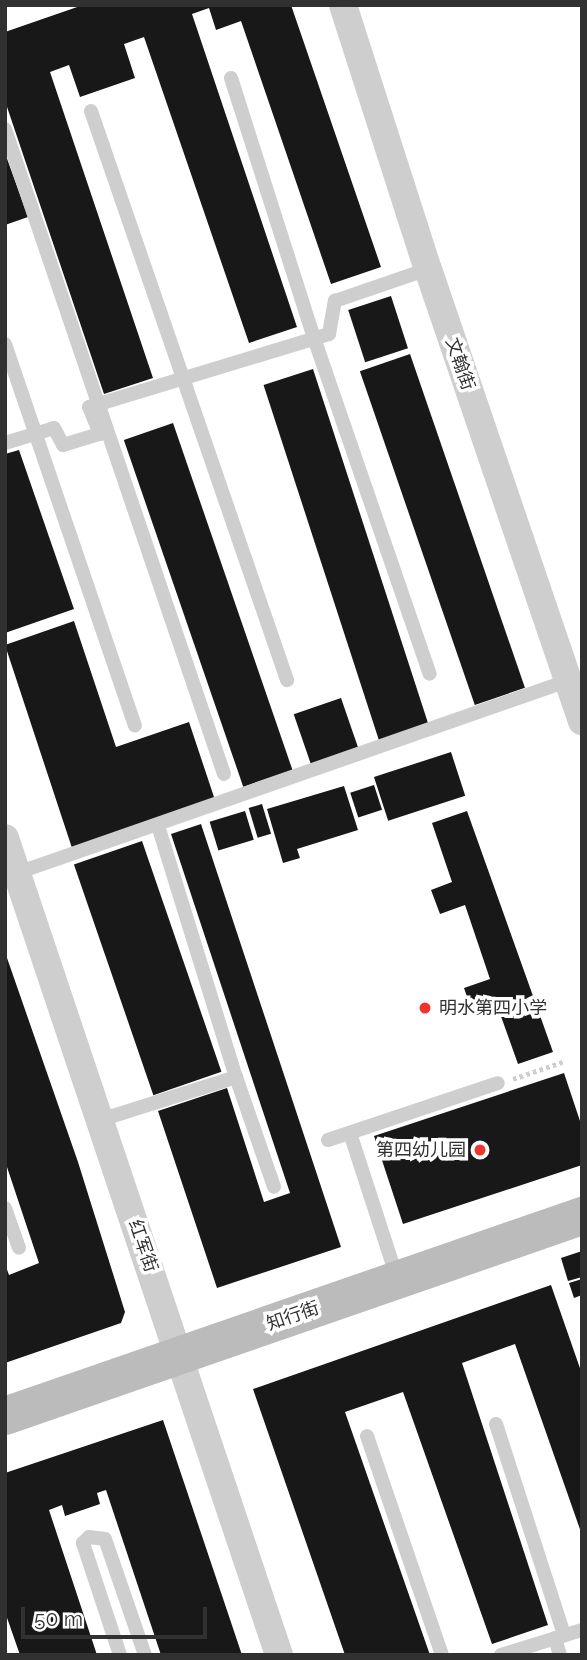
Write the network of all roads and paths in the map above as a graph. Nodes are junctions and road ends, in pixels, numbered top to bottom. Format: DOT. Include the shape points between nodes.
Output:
graph roads {
  1 [pos="343,5"];
  2 [pos="231,78"];
  3 [pos="91,111"];
  4 [pos="5,129"];
  5 [pos="428,269"];
  6 [pos="314,338"];
  7 [pos="5,344"];
  8 [pos="181,378"];
  9 [pos="97,404"];
  10 [pos="36,433"];
  11 [pos="5,443"];
  12 [pos="430,674"];
  13 [pos="287,680"];
  14 [pos="567,681"];
  15 [pos="582,722"];
  16 [pos="135,725"];
  17 [pos="224,774"];
  18 [pos="160,831"];
  19 [pos="5,838"];
  20 [pos="17,873"];
  21 [pos="565,1061"];
  22 [pos="236,1077"];
  23 [pos="499,1083"];
  24 [pos="100,1120"];
  25 [pos="350,1133"];
  26 [pos="328,1140"];
  27 [pos="274,1186"];
  28 [pos="5,1208"];
  29 [pos="582,1216"];
  30 [pos="19,1248"];
  31 [pos="398,1280"];
  32 [pos="179,1356"];
  33 [pos="5,1416"];
  34 [pos="496,1424"];
  35 [pos="367,1436"];
  36 [pos="582,1630"];
  37 [pos="559,1637"];
  38 [pos="120,1655"];
  39 [pos="145,1655"];
  40 [pos="279,1655"];
  41 [pos="442,1655"];
  42 [pos="501,1655"];
  43 [pos="560,1655"];
  1 -- 5 [label="street, 文翰街"];
  2 -- 6 [label="lane"];
  3 -- 8 [label="lane"];
  4 -- 9 [label="lane"];
  5 -- 6 [label="lane" via="335,301 329,334"];
  5 -- 14 [label="street, 文翰街"];
  6 -- 8 [label="lane"];
  6 -- 12 [label="lane"];
  7 -- 10 [label="lane"];
  8 -- 9 [label="lane"];
  8 -- 13 [label="lane"];
  9 -- 10 [label="lane" via="89,407 100,434 63,445 54,428"];
  9 -- 17 [label="lane"];
  10 -- 11 [label="lane"];
  10 -- 16 [label="lane"];
  14 -- 15 [label="street, 文翰街"];
  14 -- 20 [label="lane"];
  18 -- 22 [label="lane"];
  19 -- 20 [label="street, 红军街"];
  20 -- 24 [label="street, 红军街"];
  21 -- 23 [label="path"];
  22 -- 24 [label="lane"];
  22 -- 27 [label="lane"];
  23 -- 25 [label="lane"];
  24 -- 32 [label="street, 红军街"];
  25 -- 26 [label="lane"];
  25 -- 31 [label="lane"];
  28 -- 30 [label="lane"];
  29 -- 31 [label="street, 知行街"];
  31 -- 32 [label="street, 知行街"];
  32 -- 33 [label="street, 知行街"];
  32 -- 40 [label="street, 红军街"];
  34 -- 37 [label="lane"];
  35 -- 41 [label="lane"];
  36 -- 37 [label="lane"];
  37 -- 42 [label="lane"];
  37 -- 43 [label="lane"];
  38 -- 39 [label="lane" via="83,1543 89,1537 105,1539"];
}
